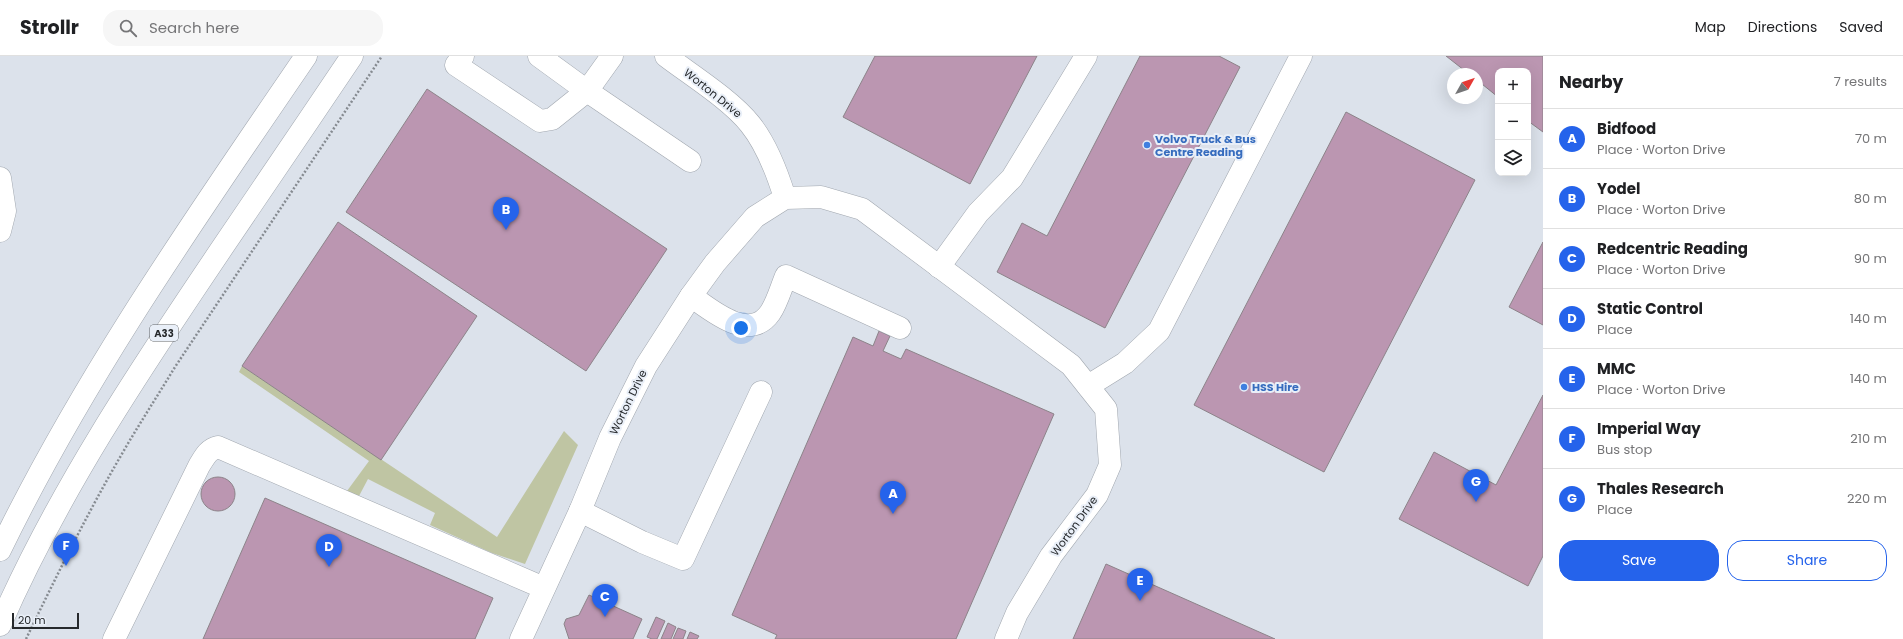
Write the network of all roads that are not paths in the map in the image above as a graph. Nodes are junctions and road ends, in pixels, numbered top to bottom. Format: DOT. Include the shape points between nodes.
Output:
graph roads {
  1 [pos="306,56"];
  2 [pos="352,56"];
  3 [pos="463,56"];
  4 [pos="538,56"];
  5 [pos="612,56"];
  6 [pos="666,56"];
  7 [pos="1086,56"];
  8 [pos="1301,56"];
  9 [pos="587,92"];
  10 [pos="690,161"];
  11 [pos="0,178"];
  12 [pos="785,198"];
  13 [pos="0,231"];
  14 [pos="938,266"];
  15 [pos="691,296"];
  16 [pos="900,328"];
  17 [pos="1088,386"];
  18 [pos="760,392"];
  19 [pos="580,511"];
  20 [pos="0,550"];
  21 [pos="544,588"];
  22 [pos="0,625"];
  23 [pos="114,639"];
  24 [pos="522,639"];
  25 [pos="1006,639"];
  1 -- 20 [label="main road" via="160,269 118,336 66,424"];
  2 -- 22 [label="main road, A33" via="108,421 43,538"];
  3 -- 9 [label="main road" via="456,65 540,121 552,119"];
  4 -- 9 [label="main road"];
  5 -- 9 [label="main road"];
  6 -- 12 [label="main road, Worton Drive" via="750,123 768,154"];
  7 -- 14 [label="main road" via="1012,178 978,213"];
  8 -- 17 [label="main road" via="1159,331 1125,363"];
  9 -- 10 [label="main road"];
  11 -- 13 [label="main road" via="5,211"];
  12 -- 14 [label="main road, Worton Drive" via="822,197 862,209"];
  12 -- 15 [label="main road, Worton Drive" via="755,217"];
  14 -- 17 [label="main road, Worton Drive" via="1071,365"];
  15 -- 16 [label="main road" via="724,319 746,325 756,324 770,313 786,276"];
  15 -- 19 [label="main road, Worton Drive" via="646,366 610,438"];
  17 -- 25 [label="main road, Worton Drive" via="1106,409 1110,465 1097,495 1051,556 1017,613"];
  18 -- 19 [label="main road" via="683,559"];
  19 -- 21 [label="main road, Worton Drive"];
  21 -- 23 [label="main road" via="218,447 213,448 199,466"];
  21 -- 24 [label="main road, Worton Drive"];
}
